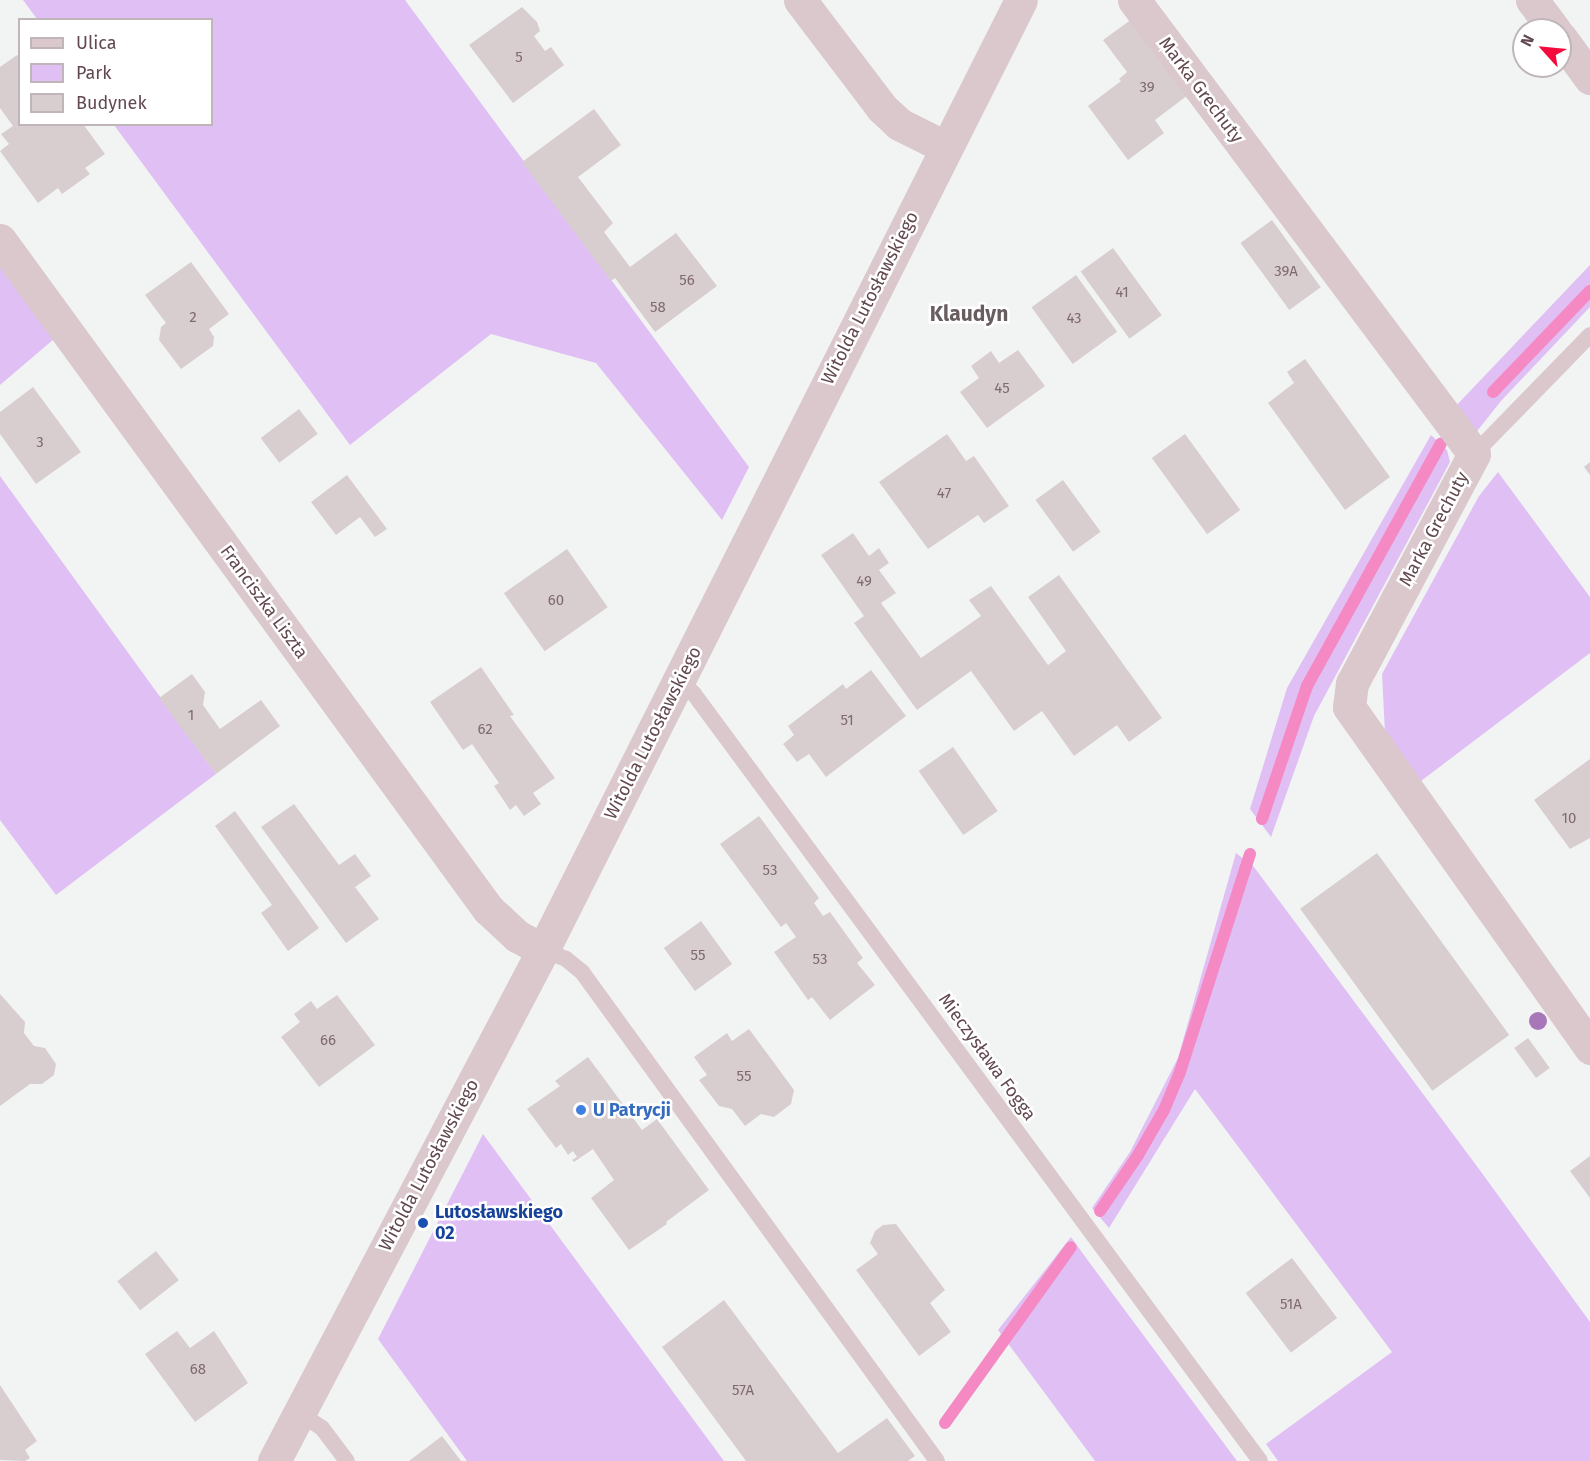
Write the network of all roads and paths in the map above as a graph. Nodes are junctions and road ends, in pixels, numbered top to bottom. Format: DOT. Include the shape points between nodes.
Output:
graph roads {
  1 [pos="800,0"];
  2 [pos="1021,0"];
  3 [pos="1134,0"];
  4 [pos="1533,0"];
  5 [pos="1546,18"];
  6 [pos="1572,53"];
  7 [pos="1590,78"];
  8 [pos="945,147"];
  9 [pos="0,240"];
  10 [pos="1590,335"];
  11 [pos="1474,454"];
  12 [pos="680,679"];
  13 [pos="543,950"];
  14 [pos="1590,1048"];
  15 [pos="299,1413"];
  16 [pos="274,1461"];
  17 [pos="347,1461"];
  18 [pos="937,1461"];
  19 [pos="1260,1461"];
  1 -- 8 [label="street" via="882,108 899,124"];
  2 -- 8 [label="street, Witolda Lutosławskiego"];
  3 -- 11 [label="street, Marka Grechuty"];
  4 -- 5 [label="street"];
  6 -- 7 [label="street"];
  8 -- 12 [label="street, Witolda Lutosławskiego"];
  9 -- 13 [label="street, Franciszka Liszta" via="488,909 517,936"];
  10 -- 11 [label="lane"];
  11 -- 14 [label="street, Marka Grechuty" via="1352,683 1349,707"];
  12 -- 13 [label="street, Witolda Lutosławskiego"];
  12 -- 19 [label="lane, Mieczysława Fogga" via="716,722"];
  13 -- 15 [label="street, Witolda Lutosławskiego"];
  13 -- 18 [label="lane" via="566,959 582,972"];
  15 -- 16 [label="street, Witolda Lutosławskiego"];
  15 -- 17 [label="lane" via="322,1428"];
}
